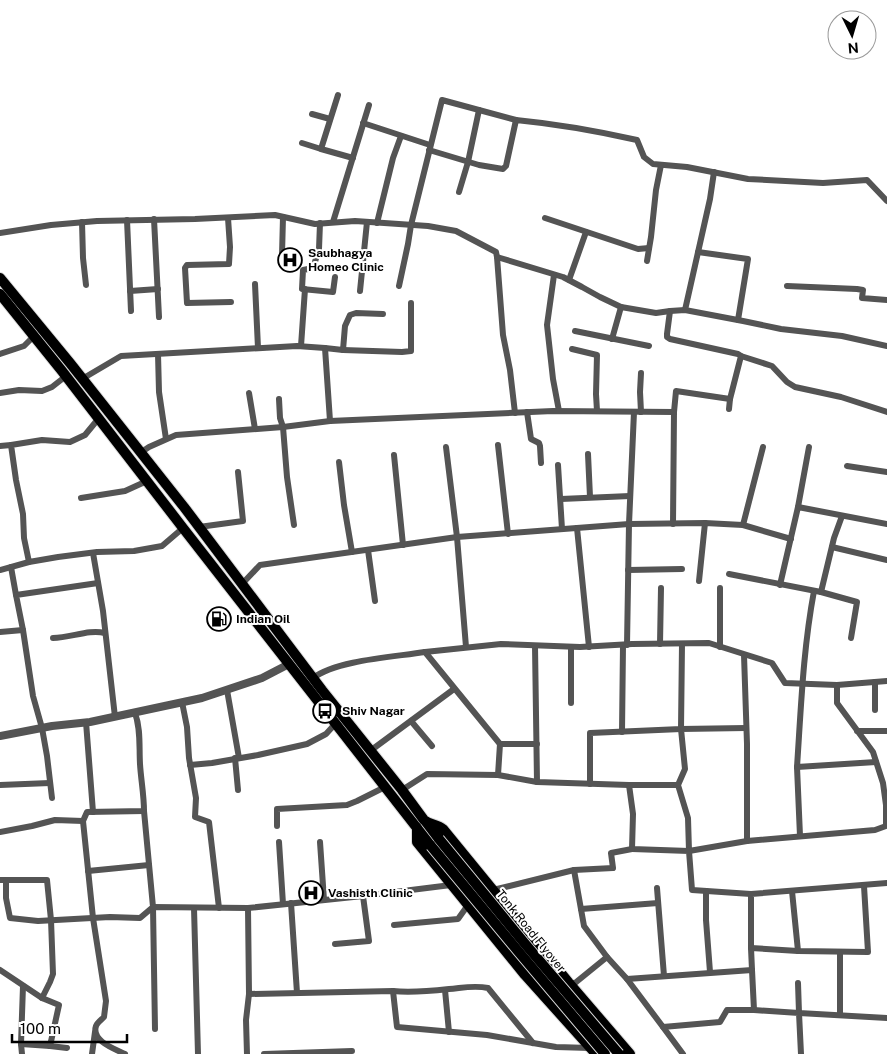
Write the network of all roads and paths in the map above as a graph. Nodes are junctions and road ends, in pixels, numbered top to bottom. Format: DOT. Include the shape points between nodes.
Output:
graph roads {
  1 [pos="338,95"];
  2 [pos="369,105"];
  3 [pos="479,110"];
  4 [pos="312,114"];
  5 [pos="330,119"];
  6 [pos="516,120"];
  7 [pos="363,123"];
  8 [pos="401,136"];
  9 [pos="302,143"];
  10 [pos="430,148"];
  11 [pos="321,149"];
  12 [pos="353,158"];
  13 [pos="468,162"];
  14 [pos="661,165"];
  15 [pos="714,172"];
  16 [pos="459,192"];
  17 [pos="887,201"];
  18 [pos="283,217"];
  19 [pos="228,218"];
  20 [pos="545,218"];
  21 [pos="154,219"];
  22 [pos="127,220"];
  23 [pos="82,222"];
  24 [pos="333,222"];
  25 [pos="367,222"];
  26 [pos="377,222"];
  27 [pos="320,224"];
  28 [pos="411,225"];
  29 [pos="586,232"];
  30 [pos="0,233"];
  31 [pos="649,248"];
  32 [pos="698,252"];
  33 [pos="282,255"];
  34 [pos="497,257"];
  35 [pos="647,261"];
  36 [pos="554,275"];
  37 [pos="335,277"];
  38 [pos="0,278"];
  39 [pos="569,280"];
  40 [pos="255,284"];
  41 [pos="86,286"];
  42 [pos="399,286"];
  43 [pos="787,286"];
  44 [pos="158,289"];
  45 [pos="305,289"];
  46 [pos="130,290"];
  47 [pos="360,290"];
  48 [pos="0,294"];
  49 [pos="887,300"];
  50 [pos="231,302"];
  51 [pos="411,303"];
  52 [pos="621,307"];
  53 [pos="670,310"];
  54 [pos="686,310"];
  55 [pos="131,311"];
  56 [pos="383,314"];
  57 [pos="159,316"];
  58 [pos="738,320"];
  59 [pos="575,331"];
  60 [pos="34,336"];
  61 [pos="612,339"];
  62 [pos="301,346"];
  63 [pos="649,346"];
  64 [pos="887,346"];
  65 [pos="258,348"];
  66 [pos="325,348"];
  67 [pos="572,349"];
  68 [pos="343,350"];
  69 [pos="0,354"];
  70 [pos="158,354"];
  71 [pos="741,356"];
  72 [pos="641,373"];
  73 [pos="66,376"];
  74 [pos="82,379"];
  75 [pos="0,393"];
  76 [pos="249,394"];
  77 [pos="278,399"];
  78 [pos="730,399"];
  79 [pos="729,409"];
  80 [pos="559,411"];
  81 [pos="597,411"];
  82 [pos="527,412"];
  83 [pos="634,412"];
  84 [pos="642,412"];
  85 [pos="674,412"];
  86 [pos="887,412"];
  87 [pos="515,413"];
  88 [pos="99,418"];
  89 [pos="330,421"];
  90 [pos="283,427"];
  91 [pos="254,429"];
  92 [pos="166,440"];
  93 [pos="11,445"];
  94 [pos="498,445"];
  95 [pos="0,446"];
  96 [pos="446,447"];
  97 [pos="763,447"];
  98 [pos="809,447"];
  99 [pos="140,453"];
  100 [pos="588,454"];
  101 [pos="394,455"];
  102 [pos="339,462"];
  103 [pos="541,463"];
  104 [pos="558,465"];
  105 [pos="847,466"];
  106 [pos="238,472"];
  107 [pos="887,472"];
  108 [pos="146,481"];
  109 [pos="630,496"];
  110 [pos="590,497"];
  111 [pos="81,498"];
  112 [pos="561,499"];
  113 [pos="798,507"];
  114 [pos="842,516"];
  115 [pos="704,523"];
  116 [pos="629,524"];
  117 [pos="673,524"];
  118 [pos="887,524"];
  119 [pos="294,525"];
  120 [pos="743,525"];
  121 [pos="199,527"];
  122 [pos="183,528"];
  123 [pos="578,528"];
  124 [pos="562,529"];
  125 [pos="508,534"];
  126 [pos="457,538"];
  127 [pos="791,539"];
  128 [pos="403,545"];
  129 [pos="832,547"];
  130 [pos="368,550"];
  131 [pos="352,552"];
  132 [pos="93,553"];
  133 [pos="887,560"];
  134 [pos="29,562"];
  135 [pos="11,567"];
  136 [pos="682,569"];
  137 [pos="0,570"];
  138 [pos="628,570"];
  139 [pos="729,574"];
  140 [pos="699,581"];
  141 [pos="98,583"];
  142 [pos="242,584"];
  143 [pos="780,585"];
  144 [pos="661,588"];
  145 [pos="720,588"];
  146 [pos="817,592"];
  147 [pos="16,595"];
  148 [pos="374,601"];
  149 [pos="23,630"];
  150 [pos="0,632"];
  151 [pos="105,633"];
  152 [pos="53,638"];
  153 [pos="851,638"];
  154 [pos="660,644"];
  155 [pos="682,644"];
  156 [pos="625,645"];
  157 [pos="535,646"];
  158 [pos="466,647"];
  159 [pos="571,647"];
  160 [pos="589,647"];
  161 [pos="720,647"];
  162 [pos="425,652"];
  163 [pos="744,655"];
  164 [pos="289,664"];
  165 [pos="314,678"];
  166 [pos="887,681"];
  167 [pos="875,682"];
  168 [pos="802,684"];
  169 [pos="837,685"];
  170 [pos="454,689"];
  171 [pos="226,690"];
  172 [pos="182,702"];
  173 [pos="570,703"];
  174 [pos="875,710"];
  175 [pos="135,713"];
  176 [pos="115,717"];
  177 [pos="410,721"];
  178 [pos="86,722"];
  179 [pos="336,723"];
  180 [pos="42,728"];
  181 [pos="746,728"];
  182 [pos="682,729"];
  183 [pos="858,731"];
  184 [pos="887,731"];
  185 [pos="622,732"];
  186 [pos="0,736"];
  187 [pos="500,744"];
  188 [pos="537,744"];
  189 [pos="432,746"];
  190 [pos="370,751"];
  191 [pos="237,758"];
  192 [pos="876,762"];
  193 [pos="190,765"];
  194 [pos="796,767"];
  195 [pos="498,775"];
  196 [pos="537,782"];
  197 [pos="50,783"];
  198 [pos="590,784"];
  199 [pos="0,785"];
  200 [pos="629,785"];
  201 [pos="678,785"];
  202 [pos="385,787"];
  203 [pos="238,790"];
  204 [pos="402,790"];
  205 [pos="885,790"];
  206 [pos="52,798"];
  207 [pos="144,811"];
  208 [pos="93,812"];
  209 [pos="83,820"];
  210 [pos="426,822"];
  211 [pos="277,826"];
  212 [pos="886,827"];
  213 [pos="417,828"];
  214 [pos="0,832"];
  215 [pos="800,836"];
  216 [pos="747,841"];
  217 [pos="279,842"];
  218 [pos="320,842"];
  219 [pos="436,842"];
  220 [pos="632,849"];
  221 [pos="689,850"];
  222 [pos="150,865"];
  223 [pos="574,870"];
  224 [pos="88,871"];
  225 [pos="3,880"];
  226 [pos="887,883"];
  227 [pos="451,885"];
  228 [pos="864,886"];
  229 [pos="657,888"];
  230 [pos="493,890"];
  231 [pos="706,891"];
  232 [pos="792,891"];
  233 [pos="751,894"];
  234 [pos="363,896"];
  235 [pos="324,900"];
  236 [pos="292,903"];
  237 [pos="658,903"];
  238 [pos="283,904"];
  239 [pos="468,905"];
  240 [pos="153,908"];
  241 [pos="194,908"];
  242 [pos="219,908"];
  243 [pos="248,908"];
  244 [pos="581,909"];
  245 [pos="93,918"];
  246 [pos="51,920"];
  247 [pos="394,925"];
  248 [pos="335,944"];
  249 [pos="751,948"];
  250 [pos="798,951"];
  251 [pos="840,952"];
  252 [pos="607,957"];
  253 [pos="0,970"];
  254 [pos="752,970"];
  255 [pos="710,972"];
  256 [pos="664,976"];
  257 [pos="628,979"];
  258 [pos="569,983"];
  259 [pos="798,983"];
  260 [pos="23,986"];
  261 [pos="446,990"];
  262 [pos="394,991"];
  263 [pos="297,992"];
  264 [pos="248,994"];
  265 [pos="42,998"];
  266 [pos="754,1010"];
  267 [pos="799,1013"];
  268 [pos="840,1015"];
  269 [pos="887,1018"];
  270 [pos="600,1020"];
  271 [pos="662,1027"];
  272 [pos="155,1029"];
  273 [pos="95,1032"];
  274 [pos="449,1032"];
  275 [pos="533,1043"];
  276 [pos="21,1044"];
  277 [pos="50,1046"];
  278 [pos="556,1046"];
  279 [pos="67,1048"];
  280 [pos="352,1051"];
  281 [pos="593,1051"];
  282 [pos="22,1054"];
  283 [pos="92,1054"];
  284 [pos="125,1054"];
  285 [pos="198,1054"];
  286 [pos="247,1054"];
  287 [pos="264,1054"];
  288 [pos="556,1054"];
  289 [pos="605,1054"];
  290 [pos="619,1054"];
  291 [pos="630,1054"];
  292 [pos="683,1054"];
  293 [pos="801,1054"];
  1 -- 5 [label="street"];
  2 -- 7 [label="street"];
  3 -- 6 [label="street"];
  3 -- 10 [label="street" via="442,100"];
  3 -- 13 [label="street"];
  4 -- 5 [label="street"];
  5 -- 11 [label="street"];
  6 -- 13 [label="street" via="503,169"];
  6 -- 14 [label="street" via="588,129 637,140 644,157 653,164"];
  7 -- 8 [label="street"];
  7 -- 12 [label="street"];
  8 -- 10 [label="street"];
  8 -- 26 [label="street"];
  9 -- 11 [label="street"];
  10 -- 13 [label="street"];
  10 -- 28 [label="street"];
  11 -- 12 [label="street"];
  12 -- 24 [label="street"];
  13 -- 16 [label="street"];
  14 -- 15 [label="street"];
  14 -- 31 [label="street"];
  15 -- 17 [label="street" via="748,179 797,182 867,180"];
  15 -- 32 [label="street"];
  18 -- 19 [label="street"];
  18 -- 27 [label="street"];
  18 -- 33 [label="street"];
  19 -- 21 [label="street"];
  19 -- 50 [label="street" via="229,264 187,265 185,268 187,303"];
  20 -- 29 [label="street"];
  21 -- 22 [label="street"];
  21 -- 44 [label="street"];
  22 -- 23 [label="street"];
  22 -- 46 [label="street"];
  23 -- 30 [label="street"];
  23 -- 41 [label="street"];
  24 -- 25 [label="street"];
  24 -- 27 [label="street"];
  25 -- 26 [label="street"];
  25 -- 47 [label="street"];
  26 -- 28 [label="street"];
  27 -- 45 [label="street" via="319,248 313,268 303,270 302,289"];
  28 -- 34 [label="street" via="456,232 496,252"];
  28 -- 42 [label="street"];
  29 -- 31 [label="street" via="638,249"];
  29 -- 39 [label="street"];
  31 -- 35 [label="street"];
  32 -- 54 [label="street"];
  32 -- 58 [label="street" via="748,259"];
  34 -- 36 [label="street"];
  34 -- 87 [label="street" via="503,335"];
  36 -- 39 [label="street"];
  36 -- 80 [label="street" via="547,325"];
  37 -- 45 [label="street" via="333,292"];
  38 -- 74 [label="main road, Tonk Road Flyover"];
  39 -- 52 [label="street"];
  40 -- 65 [label="street"];
  43 -- 49 [label="street" via="857,289 863,290 862,298"];
  44 -- 46 [label="street"];
  44 -- 57 [label="street"];
  45 -- 62 [label="street"];
  46 -- 55 [label="street"];
  48 -- 60 [label="main road, Tonk Road Flyover"];
  51 -- 68 [label="street" via="411,351"];
  52 -- 53 [label="street" via="656,313"];
  52 -- 61 [label="street"];
  53 -- 54 [label="street"];
  53 -- 71 [label="street" via="667,337 670,339"];
  54 -- 58 [label="street"];
  56 -- 68 [label="street" via="350,315 345,326"];
  58 -- 64 [label="street"];
  59 -- 61 [label="street"];
  60 -- 69 [label="street" via="24,346"];
  60 -- 73 [label="main road, Tonk Road Flyover"];
  61 -- 63 [label="street"];
  62 -- 65 [label="street"];
  62 -- 66 [label="street"];
  65 -- 70 [label="street"];
  66 -- 68 [label="street"];
  66 -- 89 [label="street"];
  67 -- 81 [label="street" via="597,355"];
  70 -- 74 [label="street" via="121,356"];
  70 -- 92 [label="street" via="159,392"];
  71 -- 78 [label="street"];
  71 -- 86 [label="street" via="772,366 795,387"];
  72 -- 84 [label="street"];
  73 -- 75 [label="street" via="42,391"];
  73 -- 88 [label="main road, Tonk Road Flyover"];
  74 -- 99 [label="main road, Tonk Road Flyover"];
  76 -- 91 [label="street"];
  77 -- 90 [label="street"];
  78 -- 79 [label="street"];
  78 -- 85 [label="street" via="676,392"];
  80 -- 81 [label="street"];
  80 -- 82 [label="street"];
  81 -- 83 [label="street"];
  82 -- 87 [label="street"];
  82 -- 103 [label="street" via="531,439 540,446"];
  83 -- 84 [label="street"];
  83 -- 109 [label="street"];
  84 -- 85 [label="street"];
  85 -- 117 [label="street"];
  87 -- 89 [label="street"];
  88 -- 93 [label="street" via="85,435 70,442 42,440"];
  88 -- 108 [label="main road, Tonk Road Flyover"];
  89 -- 90 [label="street"];
  90 -- 91 [label="street"];
  90 -- 119 [label="street"];
  91 -- 92 [label="street" via="176,435"];
  92 -- 99 [label="street"];
  93 -- 95 [label="street"];
  93 -- 134 [label="street"];
  94 -- 125 [label="street"];
  96 -- 126 [label="street"];
  97 -- 120 [label="street"];
  98 -- 113 [label="street"];
  99 -- 121 [label="main road, Tonk Road Flyover"];
  100 -- 110 [label="street"];
  101 -- 128 [label="street"];
  102 -- 131 [label="street"];
  104 -- 112 [label="street"];
  105 -- 107 [label="street"];
  106 -- 121 [label="street" via="243,521"];
  108 -- 111 [label="street" via="125,491"];
  108 -- 122 [label="main road, Tonk Road Flyover"];
  109 -- 110 [label="street"];
  109 -- 116 [label="street"];
  110 -- 112 [label="street"];
  112 -- 124 [label="street"];
  113 -- 114 [label="street"];
  113 -- 127 [label="street"];
  114 -- 118 [label="street"];
  114 -- 129 [label="street"];
  115 -- 117 [label="street"];
  115 -- 120 [label="street"];
  115 -- 140 [label="street"];
  116 -- 117 [label="street"];
  116 -- 123 [label="street"];
  116 -- 138 [label="street"];
  120 -- 127 [label="street"];
  121 -- 142 [label="main road, Tonk Road Flyover"];
  122 -- 132 [label="street" via="162,546"];
  122 -- 164 [label="main road, Tonk Road Flyover"];
  123 -- 124 [label="street"];
  123 -- 160 [label="street"];
  124 -- 125 [label="street"];
  125 -- 126 [label="street"];
  126 -- 128 [label="street"];
  126 -- 158 [label="street"];
  127 -- 143 [label="street"];
  128 -- 130 [label="street"];
  129 -- 133 [label="street"];
  129 -- 146 [label="street"];
  130 -- 131 [label="street"];
  130 -- 148 [label="street"];
  131 -- 142 [label="street" via="260,564"];
  132 -- 134 [label="street"];
  132 -- 141 [label="street"];
  134 -- 135 [label="street"];
  135 -- 137 [label="street"];
  135 -- 147 [label="street"];
  136 -- 138 [label="street"];
  138 -- 156 [label="street"];
  139 -- 143 [label="street"];
  141 -- 147 [label="street"];
  141 -- 151 [label="street"];
  142 -- 165 [label="main road, Tonk Road Flyover"];
  143 -- 146 [label="street"];
  144 -- 154 [label="street"];
  145 -- 161 [label="street"];
  146 -- 153 [label="street" via="857,602"];
  146 -- 168 [label="street" via="807,631"];
  147 -- 149 [label="street"];
  149 -- 150 [label="street"];
  149 -- 180 [label="street" via="33,696"];
  151 -- 152 [label="street" via="88,632"];
  151 -- 176 [label="street"];
  154 -- 155 [label="street"];
  154 -- 156 [label="street"];
  155 -- 161 [label="street" via="709,643"];
  155 -- 182 [label="street"];
  156 -- 160 [label="street"];
  156 -- 185 [label="street"];
  157 -- 158 [label="street"];
  157 -- 159 [label="street"];
  157 -- 188 [label="street"];
  158 -- 162 [label="street"];
  159 -- 160 [label="street"];
  159 -- 173 [label="street"];
  161 -- 163 [label="street"];
  162 -- 165 [label="street" via="348,663"];
  162 -- 170 [label="street"];
  163 -- 168 [label="street" via="772,664 785,683"];
  163 -- 181 [label="street"];
  164 -- 171 [label="street" via="262,678"];
  164 -- 179 [label="main road, Tonk Road Flyover"];
  165 -- 190 [label="main road, Tonk Road Flyover"];
  166 -- 167 [label="street"];
  167 -- 169 [label="street"];
  167 -- 174 [label="street"];
  168 -- 169 [label="street"];
  168 -- 194 [label="street"];
  169 -- 183 [label="street" via="837,703"];
  170 -- 177 [label="street"];
  170 -- 187 [label="street"];
  171 -- 172 [label="street"];
  171 -- 191 [label="street"];
  172 -- 175 [label="street"];
  172 -- 193 [label="street"];
  175 -- 176 [label="street"];
  175 -- 207 [label="street"];
  176 -- 178 [label="street"];
  177 -- 189 [label="street"];
  177 -- 190 [label="street"];
  178 -- 180 [label="street"];
  178 -- 208 [label="street"];
  179 -- 191 [label="street" via="326,734 307,744"];
  179 -- 202 [label="main road, Tonk Road Flyover"];
  180 -- 186 [label="street"];
  180 -- 197 [label="street"];
  181 -- 182 [label="street"];
  181 -- 216 [label="street"];
  182 -- 185 [label="street"];
  182 -- 201 [label="street" via="685,769"];
  183 -- 184 [label="street"];
  183 -- 192 [label="street"];
  185 -- 198 [label="street" via="590,733"];
  187 -- 188 [label="street"];
  187 -- 195 [label="street"];
  188 -- 196 [label="street"];
  190 -- 204 [label="main road, Tonk Road Flyover"];
  191 -- 193 [label="street"];
  191 -- 203 [label="street"];
  192 -- 194 [label="street"];
  192 -- 205 [label="street"];
  193 -- 242 [label="street" via="196,798 195,816 209,822"];
  194 -- 215 [label="street"];
  195 -- 196 [label="street"];
  195 -- 204 [label="street" via="427,774"];
  196 -- 198 [label="street"];
  197 -- 199 [label="street"];
  197 -- 206 [label="street"];
  198 -- 200 [label="street"];
  200 -- 201 [label="street"];
  200 -- 220 [label="street" via="633,814"];
  201 -- 221 [label="street" via="688,818"];
  202 -- 211 [label="street" via="347,805 277,809"];
  202 -- 213 [label="main road, Tonk Road Flyover"];
  204 -- 210 [label="main road, Tonk Road Flyover"];
  205 -- 212 [label="street"];
  207 -- 208 [label="street"];
  207 -- 222 [label="street"];
  208 -- 209 [label="street" via="87,812"];
  209 -- 214 [label="street" via="55,820"];
  209 -- 224 [label="street"];
  210 -- 219 [label="main road, Tonk Road Flyover"];
  210 -- 230 [label="main road" via="443,829"];
  212 -- 215 [label="street"];
  213 -- 219 [label="main road, Tonk Road Flyover"];
  213 -- 227 [label="main road" via="417,842"];
  215 -- 216 [label="street"];
  216 -- 221 [label="street"];
  217 -- 238 [label="street"];
  218 -- 235 [label="street"];
  219 -- 289 [label="main road, Tonk Road Flyover, bridge" via="524,959"];
  219 -- 290 [label="main road, Tonk Road Flyover, bridge"];
  220 -- 221 [label="street"];
  220 -- 223 [label="street" via="611,853 613,868"];
  221 -- 231 [label="street" via="692,890"];
  222 -- 224 [label="street"];
  222 -- 240 [label="street"];
  223 -- 230 [label="street"];
  223 -- 244 [label="street"];
  224 -- 245 [label="street"];
  225 -- 246 [label="street" via="10,918"];
  225 -- 246 [label="street" via="47,880"];
  226 -- 228 [label="street"];
  227 -- 234 [label="street"];
  227 -- 239 [label="main road"];
  228 -- 232 [label="street"];
  228 -- 251 [label="street" via="868,952"];
  229 -- 237 [label="street"];
  230 -- 258 [label="main road"];
  231 -- 233 [label="street"];
  231 -- 255 [label="street"];
  232 -- 233 [label="street"];
  232 -- 250 [label="street"];
  233 -- 249 [label="street"];
  234 -- 235 [label="street"];
  234 -- 248 [label="street" via="368,941"];
  235 -- 236 [label="street"];
  236 -- 238 [label="street"];
  236 -- 263 [label="street"];
  237 -- 244 [label="street"];
  237 -- 256 [label="street"];
  238 -- 243 [label="street"];
  239 -- 247 [label="street" via="458,919"];
  239 -- 281 [label="main road"];
  240 -- 241 [label="street"];
  240 -- 245 [label="street" via="140,918"];
  240 -- 272 [label="street"];
  241 -- 242 [label="street"];
  241 -- 285 [label="street"];
  242 -- 243 [label="street"];
  243 -- 264 [label="street"];
  244 -- 252 [label="street" via="584,926"];
  245 -- 246 [label="street"];
  245 -- 273 [label="street" via="106,1001 104,1017 96,1025"];
  246 -- 265 [label="street" via="53,974"];
  249 -- 250 [label="street"];
  249 -- 254 [label="street"];
  250 -- 251 [label="street"];
  251 -- 268 [label="street"];
  252 -- 257 [label="street"];
  252 -- 258 [label="street"];
  253 -- 260 [label="street"];
  254 -- 255 [label="street"];
  254 -- 266 [label="street"];
  255 -- 256 [label="street"];
  256 -- 257 [label="street"];
  257 -- 271 [label="street"];
  258 -- 270 [label="main road"];
  259 -- 267 [label="street"];
  260 -- 265 [label="street"];
  260 -- 276 [label="street"];
  261 -- 262 [label="street"];
  261 -- 274 [label="street"];
  261 -- 275 [label="street" via="488,988"];
  262 -- 263 [label="street"];
  262 -- 274 [label="street" via="397,1027"];
  263 -- 264 [label="street"];
  264 -- 286 [label="street"];
  265 -- 277 [label="street" via="59,1005"];
  266 -- 267 [label="street"];
  266 -- 271 [label="street" via="727,1010 720,1022"];
  267 -- 268 [label="street"];
  267 -- 293 [label="street"];
  268 -- 269 [label="street"];
  270 -- 281 [label="street"];
  270 -- 291 [label="main road"];
  271 -- 292 [label="street"];
  273 -- 283 [label="street"];
  273 -- 284 [label="street" via="101,1042"];
  274 -- 275 [label="street"];
  275 -- 278 [label="street"];
  276 -- 277 [label="street"];
  276 -- 282 [label="street"];
  277 -- 279 [label="street"];
  278 -- 281 [label="street"];
  278 -- 288 [label="street"];
  280 -- 287 [label="street"];
}
